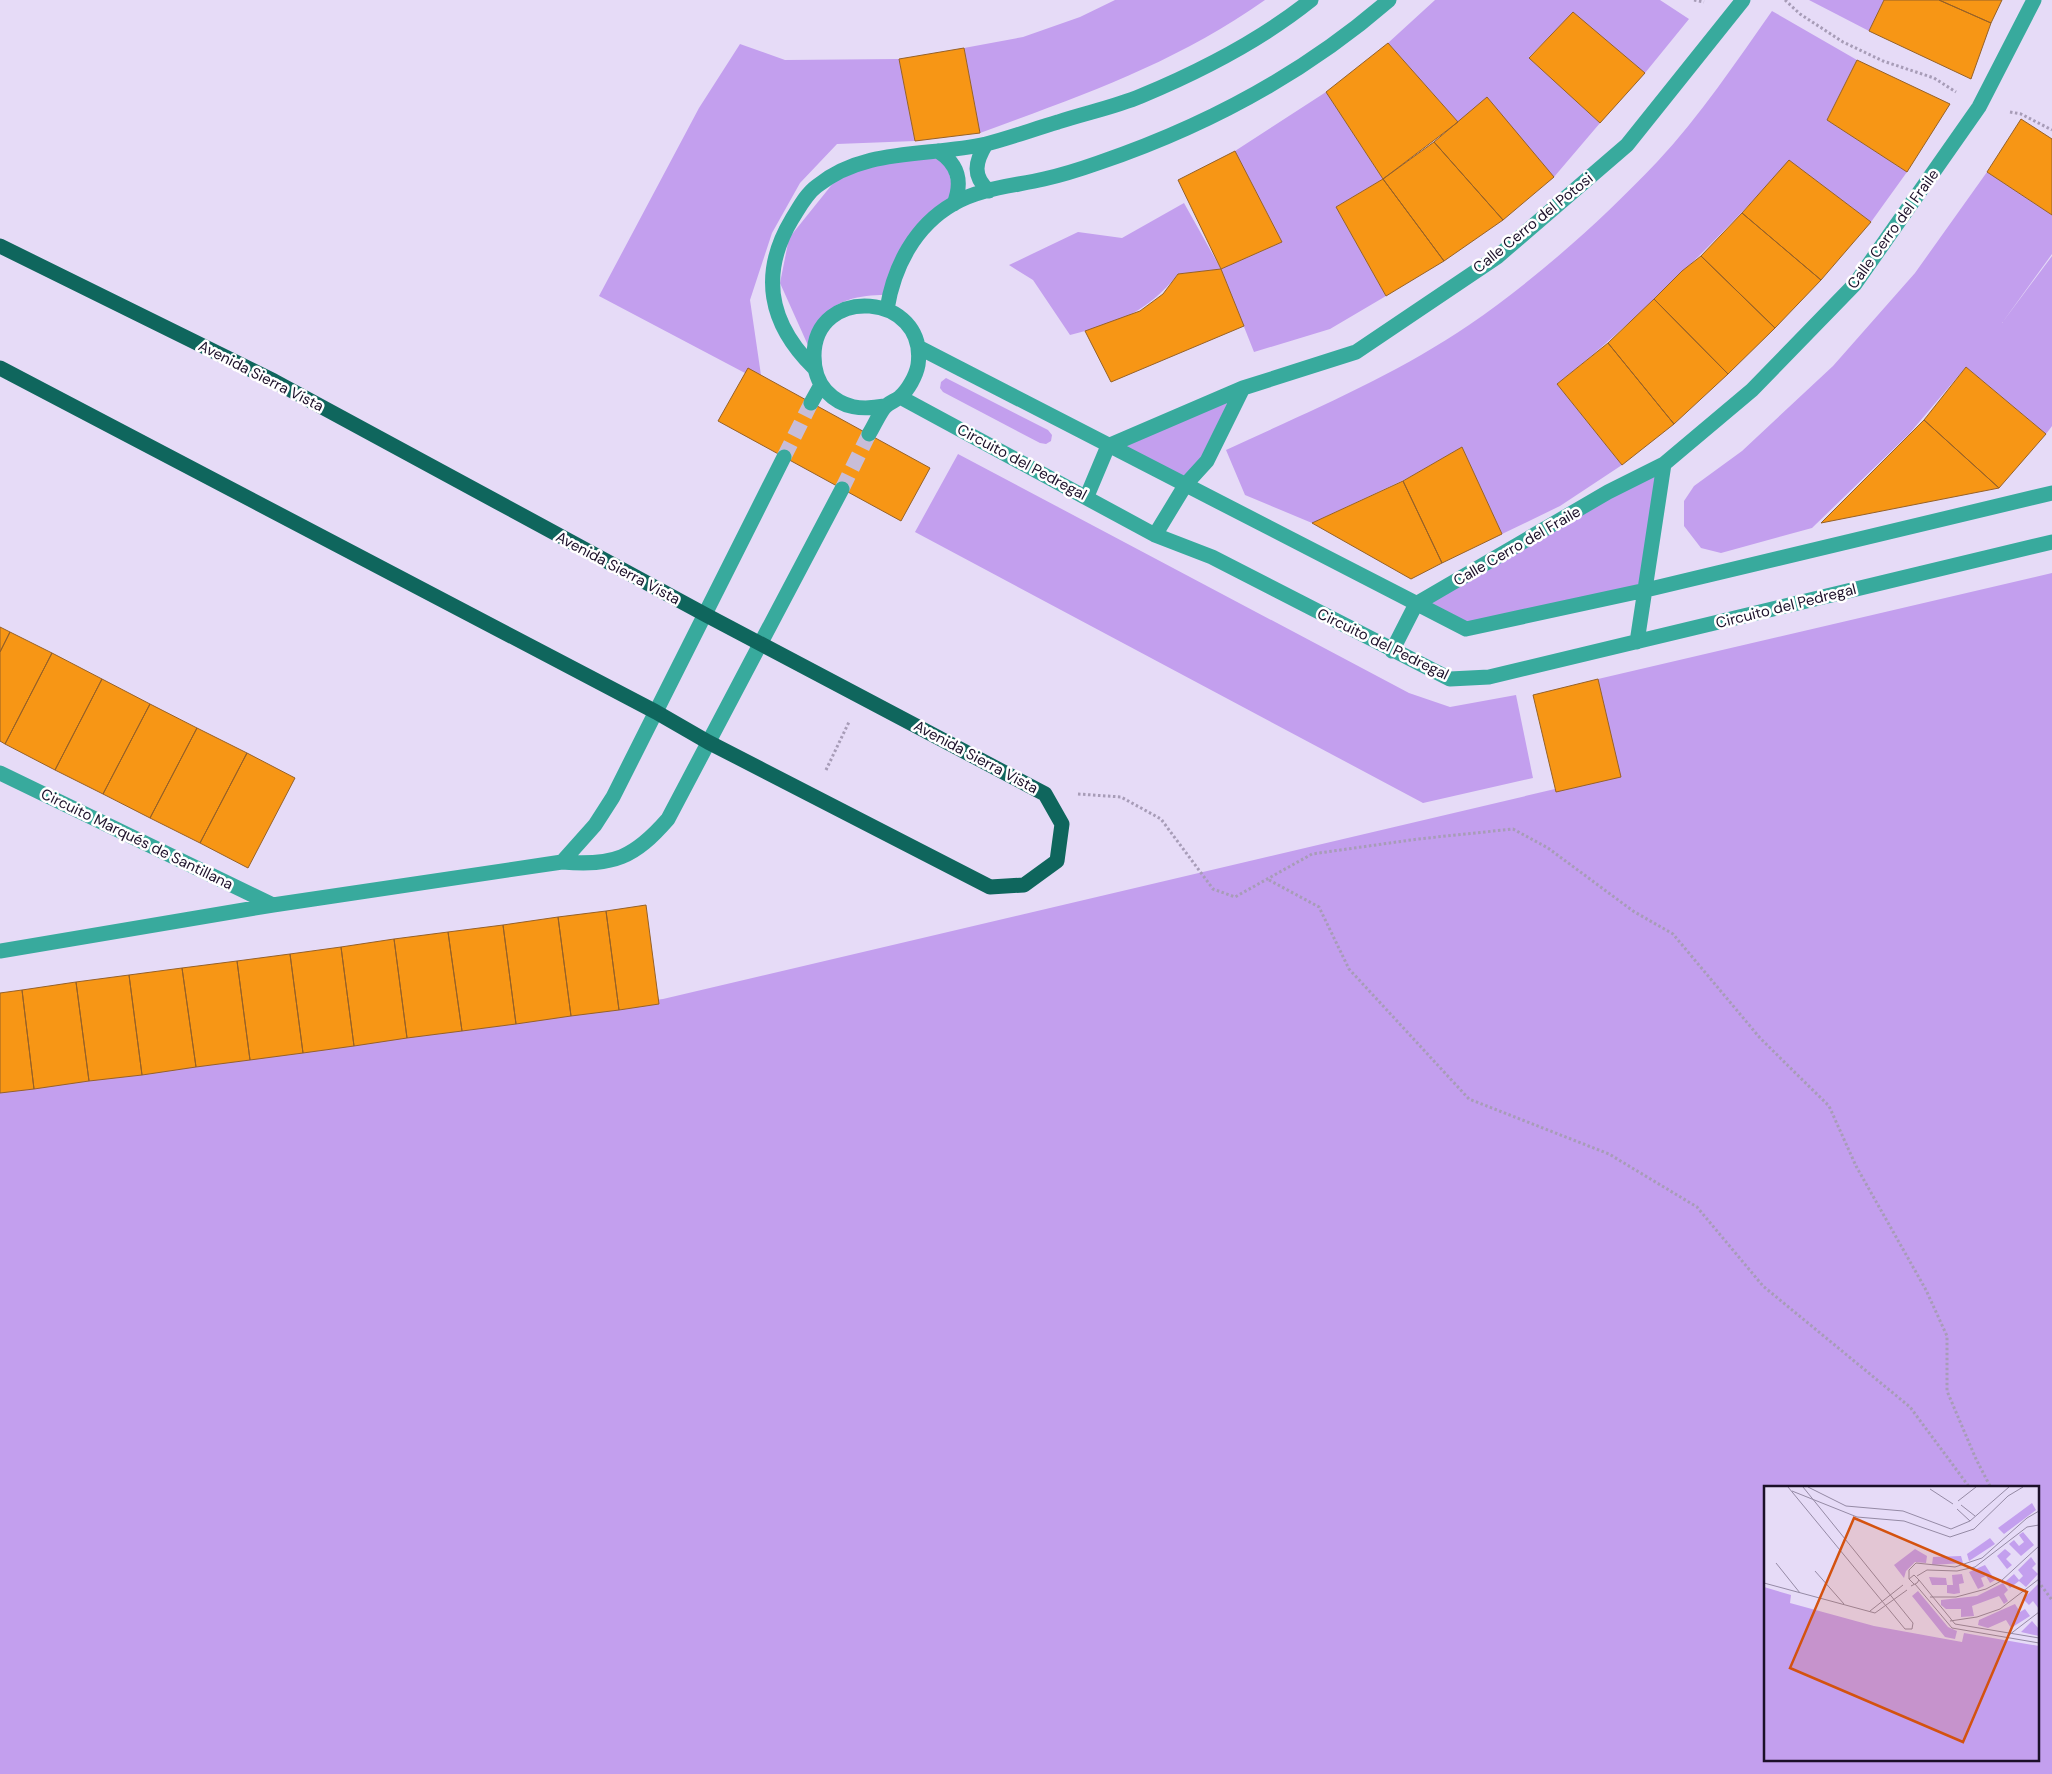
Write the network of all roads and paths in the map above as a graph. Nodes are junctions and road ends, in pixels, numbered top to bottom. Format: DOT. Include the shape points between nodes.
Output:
graph roads {
  1 [pos="1311,0"];
  2 [pos="1389,0"];
  3 [pos="1742,0"];
  4 [pos="1785,0"];
  5 [pos="2034,0"];
  6 [pos="1979,108"];
  7 [pos="2052,130"];
  8 [pos="986,144"];
  9 [pos="938,151"];
  10 [pos="989,191"];
  11 [pos="954,204"];
  12 [pos="0,246"];
  13 [pos="886,309"];
  14 [pos="918,347"];
  15 [pos="0,368"];
  16 [pos="814,368"];
  17 [pos="821,385"];
  18 [pos="1243,388"];
  19 [pos="900,397"];
  20 [pos="811,404"];
  21 [pos="885,406"];
  22 [pos="869,434"];
  23 [pos="1108,446"];
  24 [pos="784,458"];
  25 [pos="1664,464"];
  26 [pos="1186,484"];
  27 [pos="842,489"];
  28 [pos="2052,493"];
  29 [pos="1087,496"];
  30 [pos="1155,535"];
  31 [pos="2052,542"];
  32 [pos="1646,590"];
  33 [pos="1416,604"];
  34 [pos="706,615"];
  35 [pos="760,642"];
  36 [pos="1637,642"];
  37 [pos="1392,650"];
  38 [pos="861,696"];
  39 [pos="656,712"];
  40 [pos="708,742"];
  41 [pos="0,773"];
  42 [pos="1045,794"];
  43 [pos="813,795"];
  44 [pos="562,862"];
  45 [pos="1268,879"];
  46 [pos="273,905"];
  47 [pos="0,951"];
  48 [pos="1969,1486"];
  49 [pos="1990,1486"];
  50 [pos="2040,1584"];
  51 [pos="2052,1600"];
  1 -- 8 [label="street" via="1286,20 1223,58 1140,97"];
  2 -- 10 [label="street" via="1354,30 1265,89 1159,141 1055,176"];
  3 -- 18 [label="street, Calle Cerro del Potosi" via="1627,145 1497,257 1356,352"];
  4 -- 6 [label="path" via="1800,14 1843,42 1883,61 1934,78"];
  5 -- 6 [label="street, Calle Cerro del Fraile"];
  6 -- 7 [label="path" via="2021,114"];
  6 -- 25 [label="street, Calle Cerro del Fraile" via="1855,284 1752,390"];
  8 -- 9 [label="street"];
  8 -- 10 [label="street" via="976,164 976,175"];
  9 -- 11 [label="street" via="956,167 959,180"];
  9 -- 16 [label="street" via="870,159 841,171 816,186 782,234 775,256 772,284 774,309 785,334"];
  10 -- 11 [label="street"];
  11 -- 13 [label="street" via="931,221 908,248 891,287"];
  12 -- 34 [label="main road, Avenida Sierra Vista" via="274,381"];
  13 -- 14 [label="street" via="901,318 912,331"];
  13 -- 16 [label="street" via="868,305 849,307 833,316 820,331 814,349"];
  14 -- 19 [label="street" via="918,365 912,382"];
  14 -- 23 [label="street"];
  15 -- 39 [label="main road, Avenida Sierra Vista"];
  16 -- 17 [label="street"];
  17 -- 20 [label="street"];
  17 -- 21 [label="street" via="833,398 849,407 867,410"];
  18 -- 23 [label="street, Calle Cerro del Potosi"];
  18 -- 26 [label="street" via="1207,461"];
  19 -- 21 [label="street"];
  19 -- 29 [label="street, Circuito del Pedregal"];
  21 -- 22 [label="street"];
  23 -- 26 [label="street"];
  23 -- 29 [label="street"];
  24 -- 34 [label="street"];
  25 -- 32 [label="street"];
  25 -- 33 [label="street, Calle Cerro del Fraile" via="1608,492"];
  26 -- 30 [label="street"];
  26 -- 33 [label="street"];
  27 -- 35 [label="street"];
  28 -- 32 [label="street"];
  29 -- 30 [label="street, Circuito del Pedregal"];
  30 -- 37 [label="street, Circuito del Pedregal" via="1212,557"];
  31 -- 36 [label="street, Circuito del Pedregal"];
  32 -- 33 [label="street" via="1466,629"];
  32 -- 36 [label="street"];
  33 -- 37 [label="street"];
  34 -- 35 [label="main road, Avenida Sierra Vista"];
  34 -- 39 [label="street"];
  35 -- 38 [label="main road, Avenida Sierra Vista"];
  35 -- 40 [label="street"];
  36 -- 37 [label="street, Circuito del Pedregal" via="1489,677 1450,679"];
  38 -- 42 [label="main road, Avenida Sierra Vista"];
  38 -- 43 [label="path"];
  39 -- 40 [label="main road, Avenida Sierra Vista"];
  39 -- 44 [label="street" via="613,797 595,825"];
  40 -- 43 [label="main road, Avenida Sierra Vista"];
  40 -- 44 [label="street, Circuito Marqués de Santillana" via="668,819 648,842 622,858 592,864"];
  41 -- 46 [label="street, Circuito Marqués de Santillana"];
  42 -- 43 [label="main road, Avenida Sierra Vista" via="1062,824 1057,861 1024,885 990,887"];
  42 -- 45 [label="path" via="1121,796 1161,819 1214,889 1235,898"];
  44 -- 46 [label="street, Circuito Marqués de Santillana"];
  45 -- 48 [label="path" via="1319,907 1348,969 1469,1099 1609,1154 1697,1207 1763,1286 1910,1407"];
  45 -- 49 [label="path" via="1312,854 1513,829 1548,848 1633,911 1673,934 1760,1038 1829,1106 1856,1166 1926,1290 1947,1336 1947,1391"];
  46 -- 47 [label="street, Circuito Marqués de Santillana"];
  50 -- 51 [label="path"];
}
